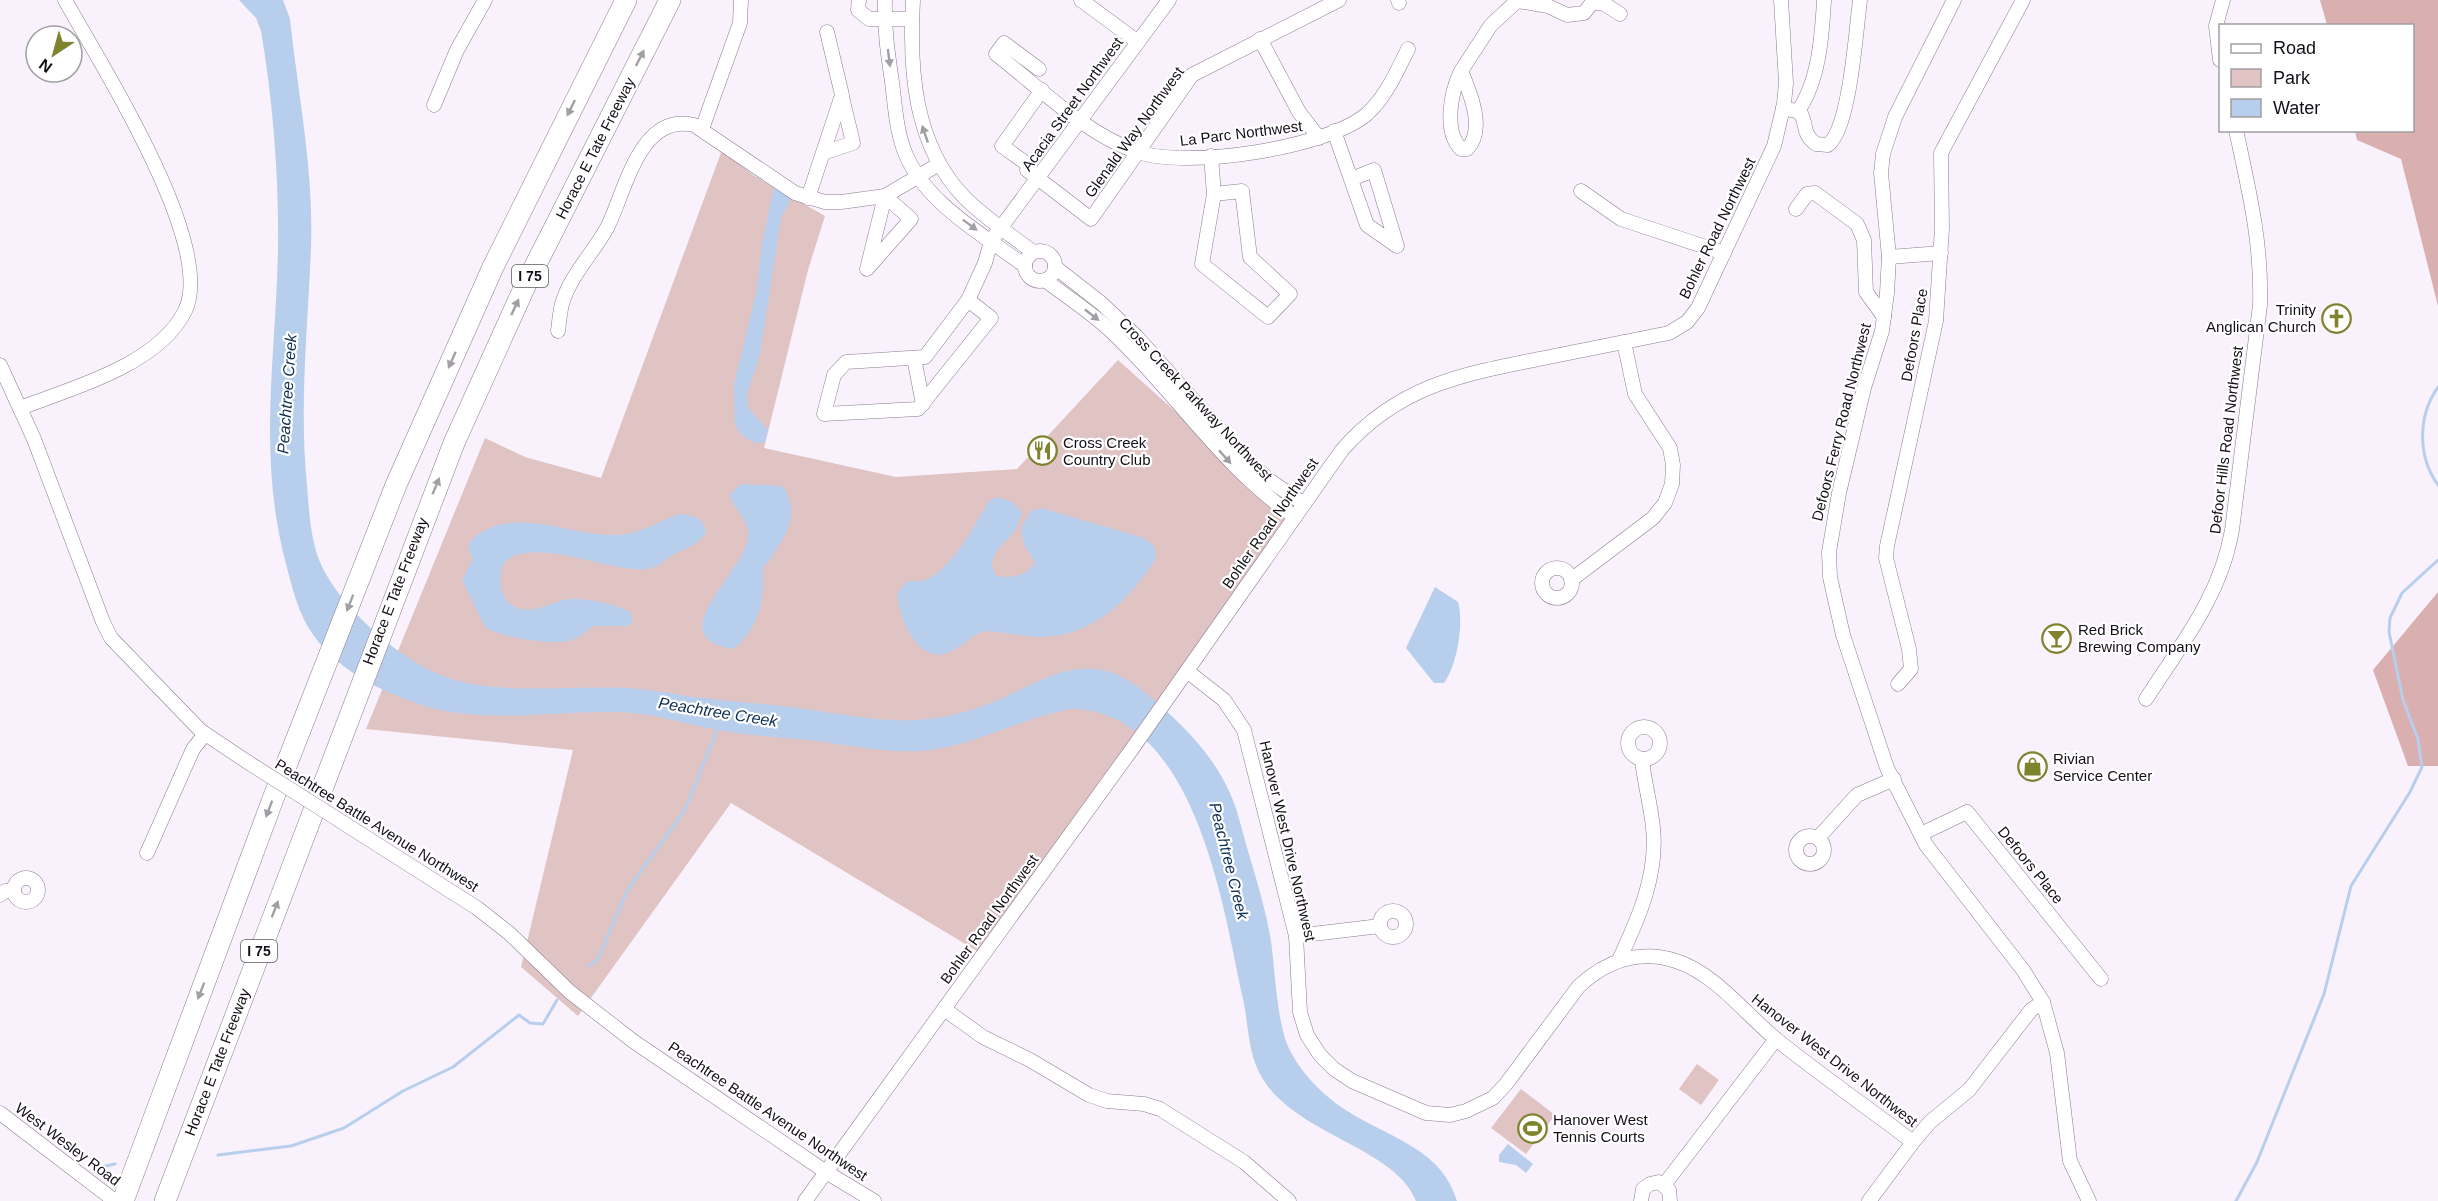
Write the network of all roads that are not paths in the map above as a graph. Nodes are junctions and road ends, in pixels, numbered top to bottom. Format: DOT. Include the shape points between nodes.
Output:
graph roads {
  1 [pos="65,0"];
  2 [pos="485,0"];
  3 [pos="626,0"];
  4 [pos="670,0"];
  5 [pos="741,0"];
  6 [pos="859,0"];
  7 [pos="885,0"];
  8 [pos="913,0"];
  9 [pos="1081,0"];
  10 [pos="1169,0"];
  11 [pos="1339,0"];
  12 [pos="1518,0"];
  13 [pos="1781,0"];
  14 [pos="1824,0"];
  15 [pos="1860,0"];
  16 [pos="1954,0"];
  17 [pos="2023,0"];
  18 [pos="2223,0"];
  19 [pos="1620,14"];
  20 [pos="912,19"];
  21 [pos="884,20"];
  22 [pos="827,32"];
  23 [pos="1260,39"];
  24 [pos="1138,42"];
  25 [pos="1408,49"];
  26 [pos="2219,52"];
  27 [pos="1039,69"];
  28 [pos="1461,71"];
  29 [pos="1042,90"];
  30 [pos="842,95"];
  31 [pos="434,105"];
  32 [pos="1783,108"];
  33 [pos="1798,111"];
  34 [pos="1080,120"];
  35 [pos="702,129"];
  36 [pos="1334,131"];
  37 [pos="2236,132"];
  38 [pos="1319,138"];
  39 [pos="1138,152"];
  40 [pos="823,153"];
  41 [pos="1210,156"];
  42 [pos="939,164"];
  43 [pos="917,175"];
  44 [pos="1037,179"];
  45 [pos="1351,179"];
  46 [pos="1581,191"];
  47 [pos="1214,194"];
  48 [pos="885,196"];
  49 [pos="808,198"];
  50 [pos="1796,209"];
  51 [pos="1001,227"];
  52 [pos="1888,236"];
  53 [pos="1864,240"];
  54 [pos="991,241"];
  55 [pos="1033,252"];
  56 [pos="1941,253"];
  57 [pos="1724,254"];
  58 [pos="1889,257"];
  59 [pos="1025,266"];
  60 [pos="1055,267"];
  61 [pos="1045,280"];
  62 [pos="968,300"];
  63 [pos="1884,317"];
  64 [pos="558,331"];
  65 [pos="1624,342"];
  66 [pos="914,358"];
  67 [pos="0,365"];
  68 [pos="5,390"];
  69 [pos="923,404"];
  70 [pos="20,408"];
  71 [pos="1304,504"];
  72 [pos="1295,517"];
  73 [pos="1571,580"];
  74 [pos="1187,671"];
  75 [pos="1898,684"];
  76 [pos="2146,699"];
  77 [pos="204,734"];
  78 [pos="1642,759"];
  79 [pos="1894,779"];
  80 [pos="1921,834"];
  81 [pos="1818,838"];
  82 [pos="147,853"];
  83 [pos="14,891"];
  84 [pos="0,896"];
  85 [pos="1380,926"];
  86 [pos="1296,936"];
  87 [pos="1620,958"];
  88 [pos="2101,979"];
  89 [pos="2043,1002"];
  90 [pos="944,1009"];
  91 [pos="1776,1039"];
  92 [pos="0,1113"];
  93 [pos="1913,1142"];
  94 [pos="826,1173"];
  95 [pos="1664,1185"];
  96 [pos="165,1200"];
  97 [pos="115,1201"];
  98 [pos="123,1201"];
  99 [pos="805,1201"];
  100 [pos="874,1201"];
  101 [pos="1289,1201"];
  102 [pos="1641,1201"];
  103 [pos="1670,1201"];
  104 [pos="1869,1201"];
  105 [pos="2089,1201"];
  1 -- 70 [label="street" via="168,191 185,246 189,299 171,329 127,366"];
  2 -- 31 [label="street" via="464,35"];
  3 -- 98 [label="highway, I 75, one-way" via="493,267 396,485"];
  96 -- 4 [label="highway, Horace E Tate Freeway / I 75, one-way" via="454,443 510,317"];
  5 -- 35 [label="street" via="740,23"];
  6 -- 21 [label="street" via="862,15"];
  7 -- 21 [label="street"];
  8 -- 20 [label="street"];
  9 -- 24 [label="street"];
  10 -- 24 [label="street, Acacia Street Northwest"];
  11 -- 23 [label="street, Glenald Way Northwest"];
  12 -- 19 [label="street" via="1548,6 1567,15 1584,14 1592,3 1603,3"];
  12 -- 28 [label="street" via="1491,25"];
  13 -- 32 [label="street, Bohler Road Northwest" via="1786,48"];
  14 -- 33 [label="street" via="1815,71 1809,94"];
  15 -- 33 [label="street" via="1852,67 1841,126 1834,140 1823,146 1811,141"];
  16 -- 52 [label="street, Defoors Ferry Road Northwest" via="1887,137 1881,173"];
  17 -- 56 [label="street, Defoors Place" via="1941,153"];
  18 -- 26 [label="street" via="2216,26"];
  20 -- 21 [label="street"];
  42 -- 20 [label="street, one-way" via="917,107"];
  21 -- 43 [label="street, one-way" via="897,122 904,150"];
  22 -- 30 [label="street"];
  23 -- 38 [label="street" via="1299,112"];
  23 -- 39 [label="street, Glenald Way Northwest" via="1192,75"];
  24 -- 34 [label="street, Acacia Street Northwest"];
  25 -- 36 [label="street, La Parc Northwest" via="1373,107 1358,120"];
  27 -- 29 [label="street, La Parc Northwest" via="1004,43 996,54"];
  28 -- 28 [label="street" via="1475,111 1475,132 1467,149 1455,143 1452,130 1453,94"];
  29 -- 34 [label="street, La Parc Northwest"];
  29 -- 44 [label="street" via="1002,146 1030,166 1027,170"];
  30 -- 40 [label="street"];
  30 -- 40 [label="street" via="852,143"];
  32 -- 33 [label="street"];
  32 -- 57 [label="street, Bohler Road Northwest" via="1767,165"];
  34 -- 39 [label="street, La Parc Northwest"];
  34 -- 44 [label="street, Acacia Street Northwest"];
  35 -- 49 [label="street" via="772,179"];
  35 -- 64 [label="street" via="686,123 669,126 654,136 638,156 606,228 566,295"];
  36 -- 38 [label="street, La Parc Northwest"];
  36 -- 45 [label="street"];
  37 -- 76 [label="street, Defoor Hills Road Northwest" via="2257,230 2261,270 2232,530 2211,598"];
  38 -- 41 [label="street, La Parc Northwest" via="1286,147"];
  39 -- 41 [label="street, La Parc Northwest" via="1174,158"];
  39 -- 44 [label="street, Glenald Way Northwest" via="1091,219"];
  40 -- 49 [label="street"];
  41 -- 47 [label="street"];
  42 -- 43 [label="street"];
  42 -- 51 [label="street" via="965,198"];
  43 -- 48 [label="street"];
  43 -- 54 [label="street, one-way" via="942,205"];
  44 -- 51 [label="street, Acacia Street Northwest"];
  45 -- 45 [label="street" via="1367,225 1397,246 1374,170"];
  46 -- 57 [label="street" via="1621,219"];
  47 -- 47 [label="street" via="1202,264 1268,317 1290,294 1250,257 1242,191"];
  48 -- 48 [label="street" via="911,219 867,269 875,237"];
  48 -- 49 [label="street" via="841,202"];
  50 -- 53 [label="street" via="1808,194 1815,193 1857,224"];
  51 -- 54 [label="street, Acacia Street Northwest"];
  51 -- 55 [label="street"];
  52 -- 53 [label="street"];
  52 -- 58 [label="street, Defoors Ferry Road Northwest"];
  53 -- 63 [label="street" via="1866,292"];
  54 -- 59 [label="street"];
  54 -- 62 [label="street, Acacia Street Northwest"];
  55 -- 59 [label="street"];
  55 -- 60 [label="street" via="1049,254"];
  56 -- 58 [label="street"];
  56 -- 75 [label="street, Defoors Place" via="1936,321 1887,546 1886,558 1911,669"];
  57 -- 65 [label="street, Bohler Road Northwest" via="1687,322 1669,333"];
  58 -- 63 [label="street, Defoors Ferry Road Northwest"];
  59 -- 61 [label="street" via="1031,278"];
  60 -- 61 [label="street"];
  60 -- 71 [label="street, Cross Creek Parkway Northwest" via="1136,336 1247,460"];
  61 -- 72 [label="street, Cross Creek Parkway Northwest, one-way" via="1110,331 1233,466"];
  62 -- 66 [label="street, Acacia Street Northwest" via="926,357"];
  62 -- 69 [label="street" via="991,318"];
  63 -- 79 [label="street, Defoors Ferry Road Northwest" via="1842,481 1829,552 1830,577 1843,635"];
  65 -- 71 [label="street, Bohler Road Northwest" via="1462,375 1417,391 1384,410 1359,431"];
  65 -- 73 [label="street" via="1635,394 1670,448 1672,484 1665,503 1653,518"];
  66 -- 69 [label="street"];
  66 -- 69 [label="street" via="846,362 834,375 824,414 918,410"];
  67 -- 68 [label="street, Peachtree Battle Avenue Northwest"];
  68 -- 70 [label="street, Peachtree Battle Avenue Northwest"];
  70 -- 77 [label="street, Peachtree Battle Avenue Northwest" via="111,638"];
  71 -- 72 [label="street, Bohler Road Northwest"];
  72 -- 74 [label="street, Bohler Road Northwest"];
  74 -- 86 [label="street, Hanover West Drive Northwest" via="1224,700 1244,730"];
  74 -- 90 [label="street, Bohler Road Northwest"];
  77 -- 82 [label="street" via="193,749"];
  77 -- 94 [label="street, Peachtree Battle Avenue Northwest, bridge" via="477,908 610,1024"];
  78 -- 87 [label="street" via="1653,827 1653,855 1648,893"];
  79 -- 80 [label="street, Defoors Ferry Road Northwest"];
  79 -- 81 [label="street" via="1857,795"];
  80 -- 88 [label="street, Defoors Place" via="1967,812"];
  80 -- 89 [label="street, Defoors Ferry Road Northwest"];
  83 -- 84 [label="street" via="5,891"];
  85 -- 86 [label="street"];
  86 -- 87 [label="street, Hanover West Drive Northwest" via="1300,1012 1307,1035 1320,1055 1352,1081 1415,1109 1437,1114 1466,1111 1493,1098 1579,986"];
  87 -- 91 [label="street, Hanover West Drive Northwest" via="1659,957 1691,968"];
  89 -- 93 [label="street" via="2031,1010 1969,1090 1930,1122"];
  89 -- 105 [label="street, Defoors Ferry Road Northwest" via="2057,1053 2070,1161"];
  90 -- 94 [label="street, Bohler Road Northwest"];
  90 -- 101 [label="street" via="983,1037 1089,1095 1160,1109 1244,1162"];
  91 -- 93 [label="street, Hanover West Drive Northwest"];
  91 -- 95 [label="street"];
  92 -- 97 [label="street, West Wesley Road"];
  93 -- 104 [label="street"];
  94 -- 99 [label="street, Bohler Road Northwest"];
  94 -- 100 [label="street, Peachtree Battle Avenue Northwest"];
  95 -- 102 [label="street" via="1647,1185"];
  95 -- 103 [label="street"];
}
